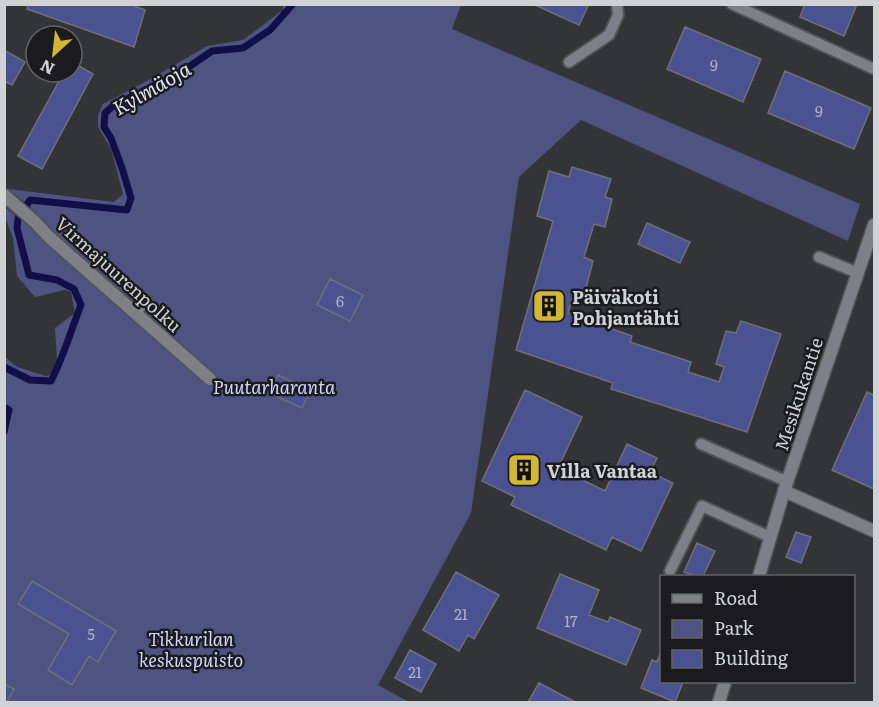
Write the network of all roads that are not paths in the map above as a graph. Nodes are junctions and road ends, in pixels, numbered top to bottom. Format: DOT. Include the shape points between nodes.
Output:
graph roads {
  1 [pos="617,4"];
  2 [pos="732,4"];
  3 [pos="569,62"];
  4 [pos="874,69"];
  5 [pos="7,197"];
  6 [pos="874,225"];
  7 [pos="819,257"];
  8 [pos="858,273"];
  9 [pos="147,300"];
  10 [pos="135,313"];
  11 [pos="210,379"];
  12 [pos="701,444"];
  13 [pos="786,487"];
  14 [pos="874,531"];
  15 [pos="770,537"];
  16 [pos="670,571"];
  17 [pos="759,575"];
  18 [pos="725,683"];
  19 [pos="719,702"];
  1 -- 3 [label="lane" via="618,15 609,35"];
  2 -- 4 [label="lane"];
  5 -- 10 [label="street, Virmajuurenpolku"];
  6 -- 8 [label="street, Mesikukantie"];
  7 -- 8 [label="lane"];
  8 -- 13 [label="street, Mesikukantie"];
  9 -- 10 [label="lane"];
  10 -- 11 [label="street, Virmajuurenpolku"];
  12 -- 13 [label="lane"];
  13 -- 14 [label="street"];
  13 -- 15 [label="street, Mesikukantie"];
  15 -- 16 [label="lane" via="702,506"];
  15 -- 17 [label="street, Mesikukantie"];
  18 -- 19 [label="street"];
}
